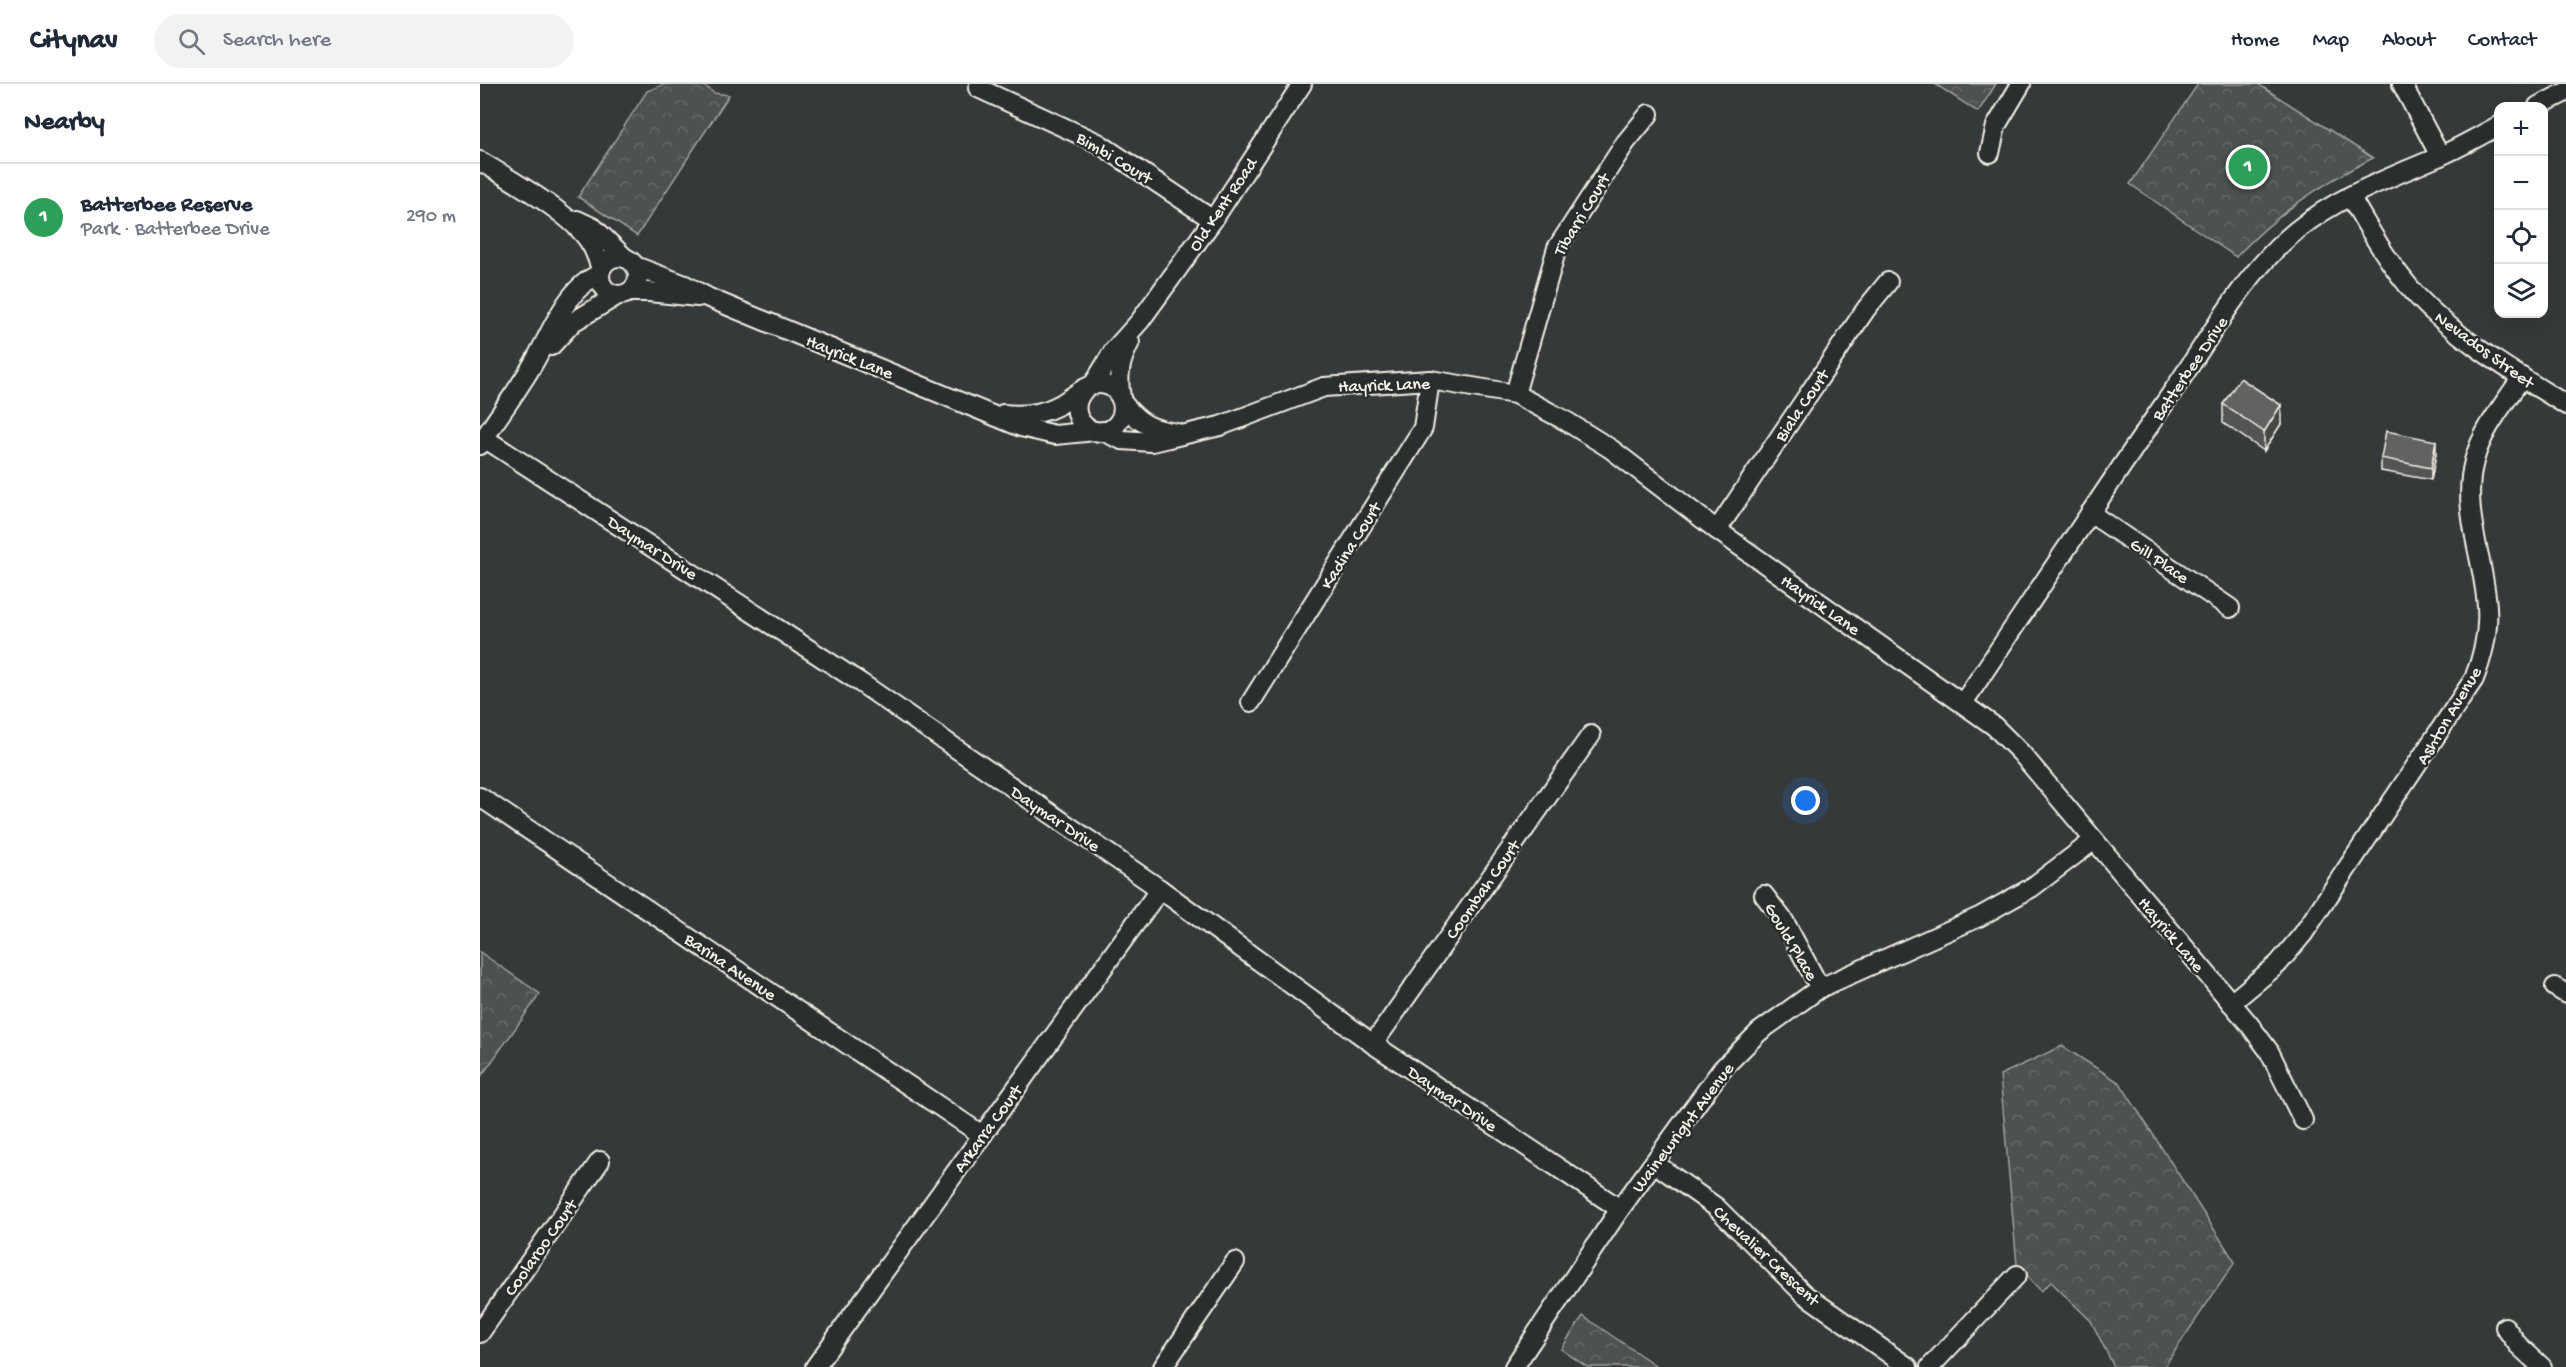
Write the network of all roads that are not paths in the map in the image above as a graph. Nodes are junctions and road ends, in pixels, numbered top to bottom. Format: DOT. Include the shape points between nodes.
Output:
graph roads {
  1 [pos="1302,84"];
  2 [pos="2021,84"];
  3 [pos="2402,84"];
  4 [pos="978,88"];
  5 [pos="2566,92"];
  6 [pos="2546,102"];
  7 [pos="1649,114"];
  8 [pos="2494,129"];
  9 [pos="1990,153"];
  10 [pos="2440,156"];
  11 [pos="480,161"];
  12 [pos="2350,196"];
  13 [pos="559,212"];
  14 [pos="1213,220"];
  15 [pos="630,262"];
  16 [pos="600,271"];
  17 [pos="1888,282"];
  18 [pos="624,293"];
  19 [pos="708,298"];
  20 [pos="1140,321"];
  21 [pos="533,365"];
  22 [pos="2522,378"];
  23 [pos="1430,381"];
  24 [pos="1089,387"];
  25 [pos="1515,394"];
  26 [pos="1122,400"];
  27 [pos="2566,405"];
  28 [pos="992,414"];
  29 [pos="1099,431"];
  30 [pos="1182,434"];
  31 [pos="482,441"];
  32 [pos="2090,513"];
  33 [pos="1717,530"];
  34 [pos="2230,608"];
  35 [pos="1251,702"];
  36 [pos="1963,703"];
  37 [pos="1591,735"];
  38 [pos="480,797"];
  39 [pos="2092,841"];
  40 [pos="1160,889"];
  41 [pos="1764,895"];
  42 [pos="1820,988"];
  43 [pos="2231,1003"];
  44 [pos="1373,1044"];
  45 [pos="2303,1120"];
  46 [pos="982,1135"];
  47 [pos="600,1161"];
  48 [pos="1654,1163"];
  49 [pos="1620,1209"];
  50 [pos="1235,1262"];
  51 [pos="2017,1275"];
  52 [pos="2505,1327"];
  53 [pos="480,1334"];
  54 [pos="815,1367"];
  55 [pos="1163,1367"];
  56 [pos="1514,1367"];
  57 [pos="1908,1367"];
  58 [pos="1930,1367"];
  59 [pos="2542,1367"];
  1 -- 14 [label="street, Old Kent Road"];
  2 -- 9 [label="street" via="1996,126"];
  3 -- 10 [label="street"];
  4 -- 14 [label="street, Bimbi Court" via="1098,143"];
  5 -- 6 [label="street"];
  7 -- 25 [label="street, Tibarri Court" via="1626,142 1557,248"];
  8 -- 10 [label="street, Batterbee Drive"];
  10 -- 12 [label="street, Batterbee Drive"];
  11 -- 13 [label="street, Hayrick Lane"];
  12 -- 22 [label="street, Nevados Street" via="2384,253 2417,297"];
  12 -- 32 [label="street, Batterbee Drive" via="2299,228 2272,252"];
  13 -- 15 [label="street, Hayrick Lane" via="594,228"];
  13 -- 16 [label="street, Hayrick Lane" via="591,243"];
  14 -- 20 [label="street, Old Kent Road"];
  15 -- 16 [label="street" via="611,259"];
  15 -- 18 [label="street" via="637,280"];
  15 -- 19 [label="street, Hayrick Lane"];
  16 -- 18 [label="street" via="607,291"];
  16 -- 21 [label="street" via="579,288 561,313"];
  17 -- 33 [label="street, Biala Court"];
  18 -- 19 [label="street, Hayrick Lane"];
  18 -- 21 [label="street" via="573,322"];
  19 -- 28 [label="street, Hayrick Lane"];
  20 -- 24 [label="street, Old Kent Road"];
  20 -- 26 [label="street, Old Kent Road" via="1123,356 1118,378"];
  21 -- 31 [label="street"];
  22 -- 27 [label="street, Nevados Street"];
  22 -- 43 [label="street, Ashton Avenue" via="2482,440 2470,480 2471,517 2488,610 2482,658 2474,679 2303,934 2278,964"];
  23 -- 25 [label="street, Hayrick Lane"];
  23 -- 30 [label="street, Hayrick Lane" via="1324,387 1220,426"];
  23 -- 35 [label="street, Kadina Court" via="1423,428"];
  24 -- 26 [label="street" via="1109,386"];
  24 -- 28 [label="street, Hayrick Lane" via="1057,407 1025,416"];
  24 -- 29 [label="street" via="1080,394 1076,410 1082,424"];
  25 -- 33 [label="street, Hayrick Lane" via="1611,449"];
  26 -- 29 [label="street" via="1123,411 1116,425"];
  26 -- 30 [label="street, Hayrick Lane" via="1136,420 1158,430"];
  28 -- 29 [label="street, Hayrick Lane" via="1021,427 1055,435"];
  29 -- 30 [label="street, Hayrick Lane" via="1122,440 1152,442"];
  31 -- 40 [label="street, Daymar Drive" via="852,677"];
  32 -- 34 [label="street, Gill Place"];
  32 -- 36 [label="street, Batterbee Drive"];
  33 -- 36 [label="street, Hayrick Lane"];
  36 -- 39 [label="street, Hayrick Lane" via="2021,753"];
  37 -- 44 [label="street, Coombah Court"];
  38 -- 46 [label="street, Barina Avenue"];
  39 -- 42 [label="street, Wainewright Avenue" via="2031,888 1979,918"];
  39 -- 43 [label="street, Hayrick Lane"];
  40 -- 44 [label="street, Daymar Drive"];
  40 -- 46 [label="street, Arkarra Court"];
  41 -- 42 [label="street, Gould Place" via="1784,921"];
  42 -- 48 [label="street, Wainewright Avenue" via="1759,1032 1722,1069"];
  43 -- 45 [label="street, Hayrick Lane" via="2269,1051"];
  44 -- 49 [label="street, Daymar Drive"];
  46 -- 54 [label="street, Arkarra Court"];
  47 -- 53 [label="street, Coolaroo Court"];
  48 -- 49 [label="street, Wainewright Avenue"];
  48 -- 57 [label="street, Chevalier Crescent" via="1716,1207 1804,1294"];
  49 -- 56 [label="street, Wainewright Avenue"];
  50 -- 55 [label="street"];
  51 -- 58 [label="street"];
  52 -- 59 [label="street" via="2518,1346"];
}
